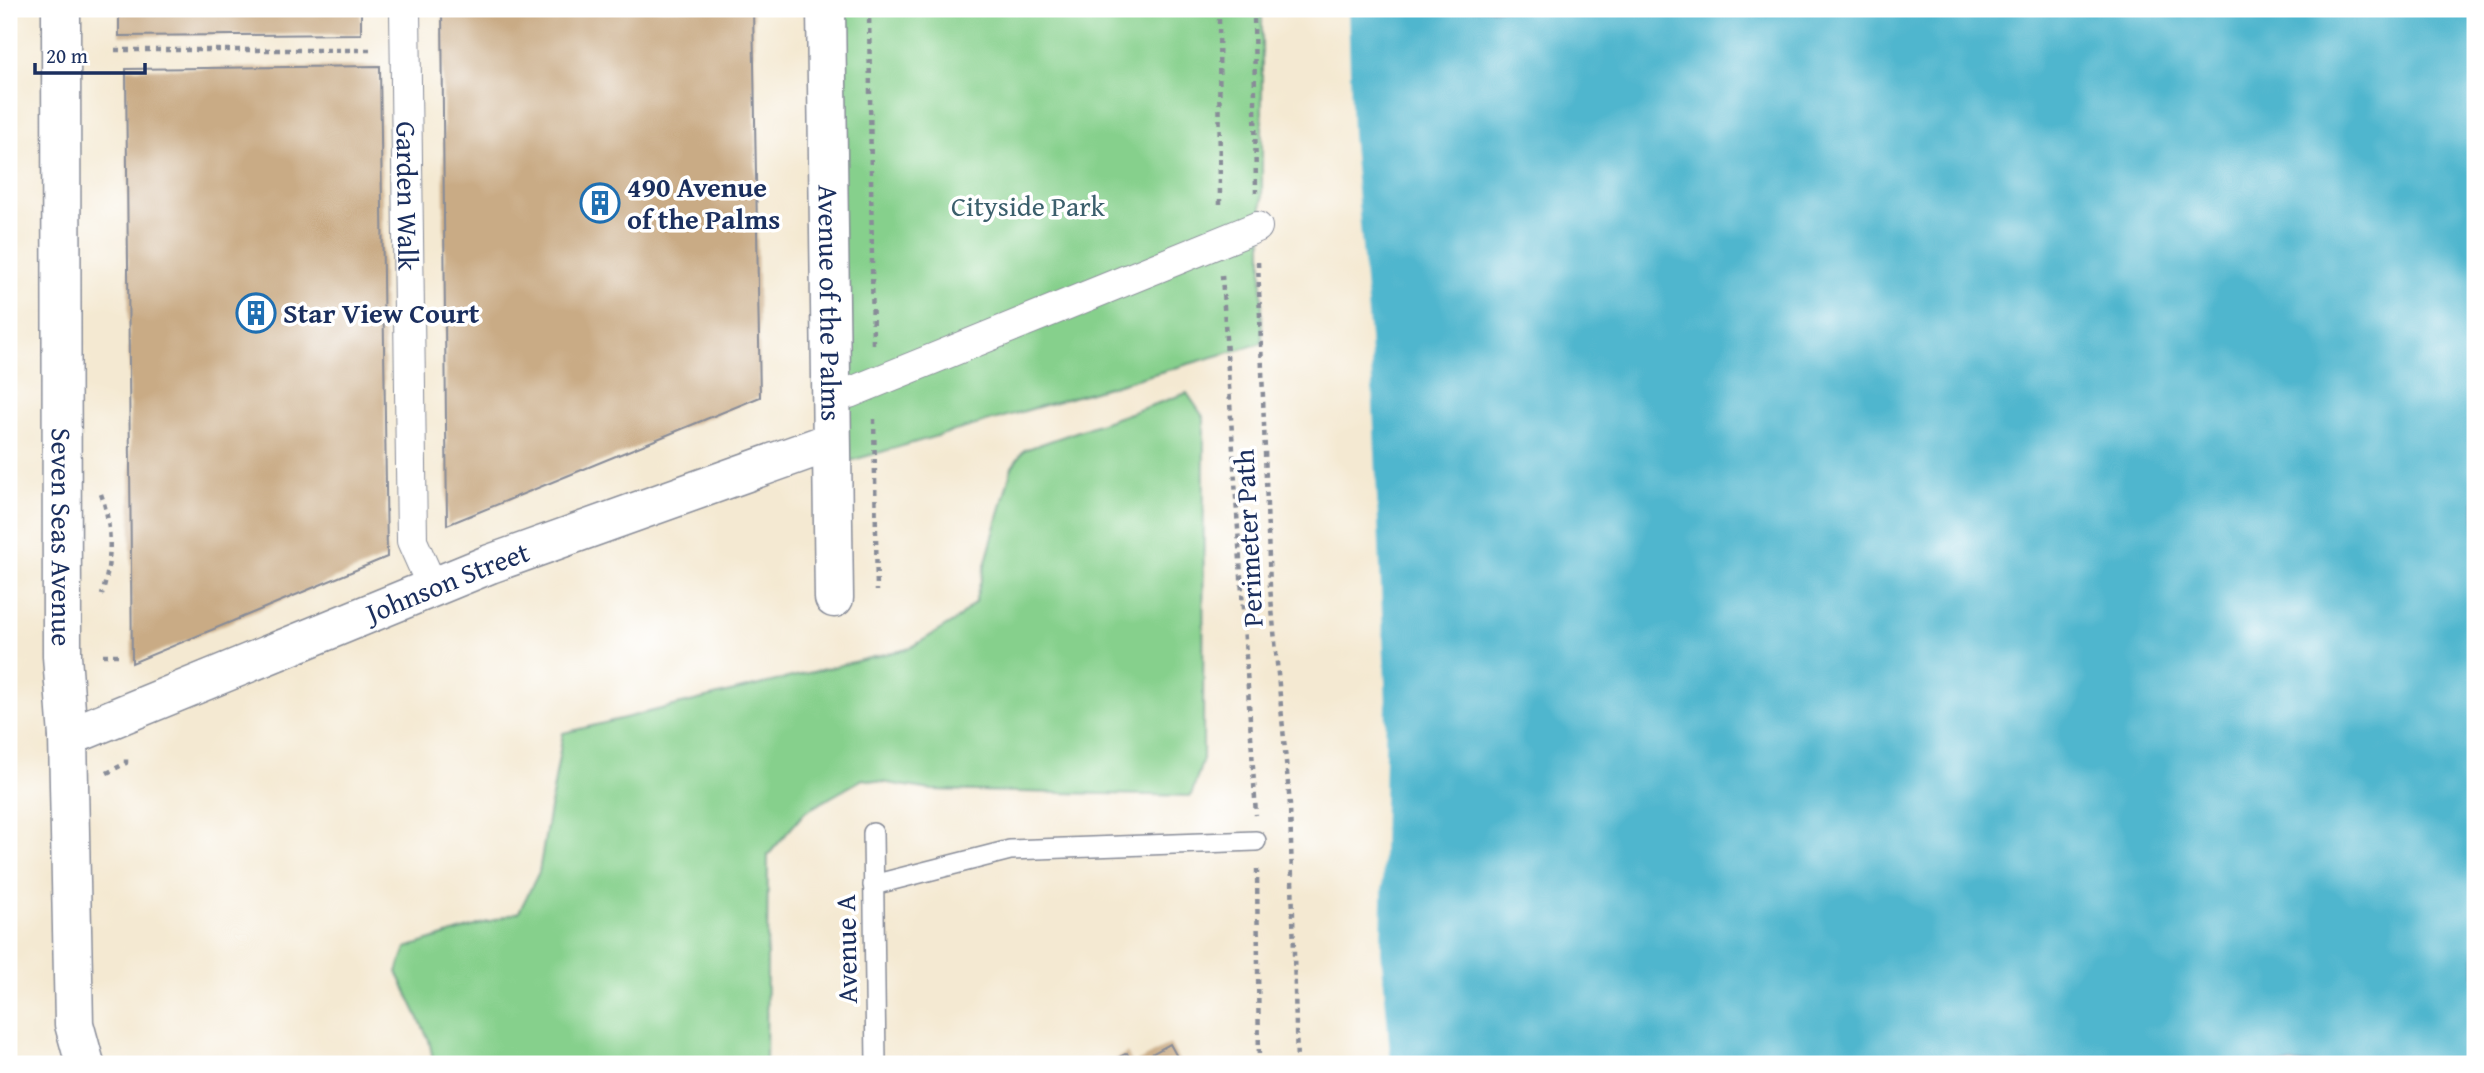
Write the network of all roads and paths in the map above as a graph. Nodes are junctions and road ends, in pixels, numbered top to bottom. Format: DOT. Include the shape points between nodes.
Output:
graph roads {
  1 [pos="61,9"];
  2 [pos="405,9"];
  3 [pos="826,9"];
  4 [pos="869,9"];
  5 [pos="1219,9"];
  6 [pos="1254,9"];
  7 [pos="115,50"];
  8 [pos="373,50"];
  9 [pos="1257,227"];
  10 [pos="1220,242"];
  11 [pos="861,388"];
  12 [pos="831,442"];
  13 [pos="433,588"];
  14 [pos="877,591"];
  15 [pos="834,598"];
  16 [pos="103,655"];
  17 [pos="122,655"];
  18 [pos="68,737"];
  19 [pos="127,743"];
  20 [pos="103,775"];
  21 [pos="873,833"];
  22 [pos="1256,841"];
  23 [pos="873,885"];
  24 [pos="85,1064"];
  25 [pos="876,1064"];
  26 [pos="1259,1064"];
  27 [pos="1297,1064"];
  1 -- 18 [label="street, Seven Seas Avenue" via="62,656"];
  2 -- 13 [label="street, Garden Walk" via="412,541"];
  3 -- 12 [label="street, Avenue of the Palms"];
  4 -- 11 [label="path"];
  5 -- 10 [label="path"];
  6 -- 9 [label="path, Perimeter Path"];
  7 -- 8 [label="path"];
  9 -- 10 [label="street"];
  9 -- 27 [label="path, Perimeter Path" via="1270,587 1290,805"];
  10 -- 11 [label="street"];
  10 -- 22 [label="path"];
  11 -- 14 [label="path"];
  12 -- 13 [label="street, Johnson Street"];
  12 -- 15 [label="street, Avenue of the Palms"];
  13 -- 18 [label="street, Johnson Street"];
  16 -- 17 [label="path"];
  18 -- 24 [label="street, Seven Seas Avenue" via="75,1024"];
  19 -- 20 [label="path" via="126,763"];
  21 -- 23 [label="lane, Avenue A"];
  22 -- 23 [label="lane" via="1010,850"];
  22 -- 26 [label="path"];
  23 -- 25 [label="lane, Avenue A"];
}
